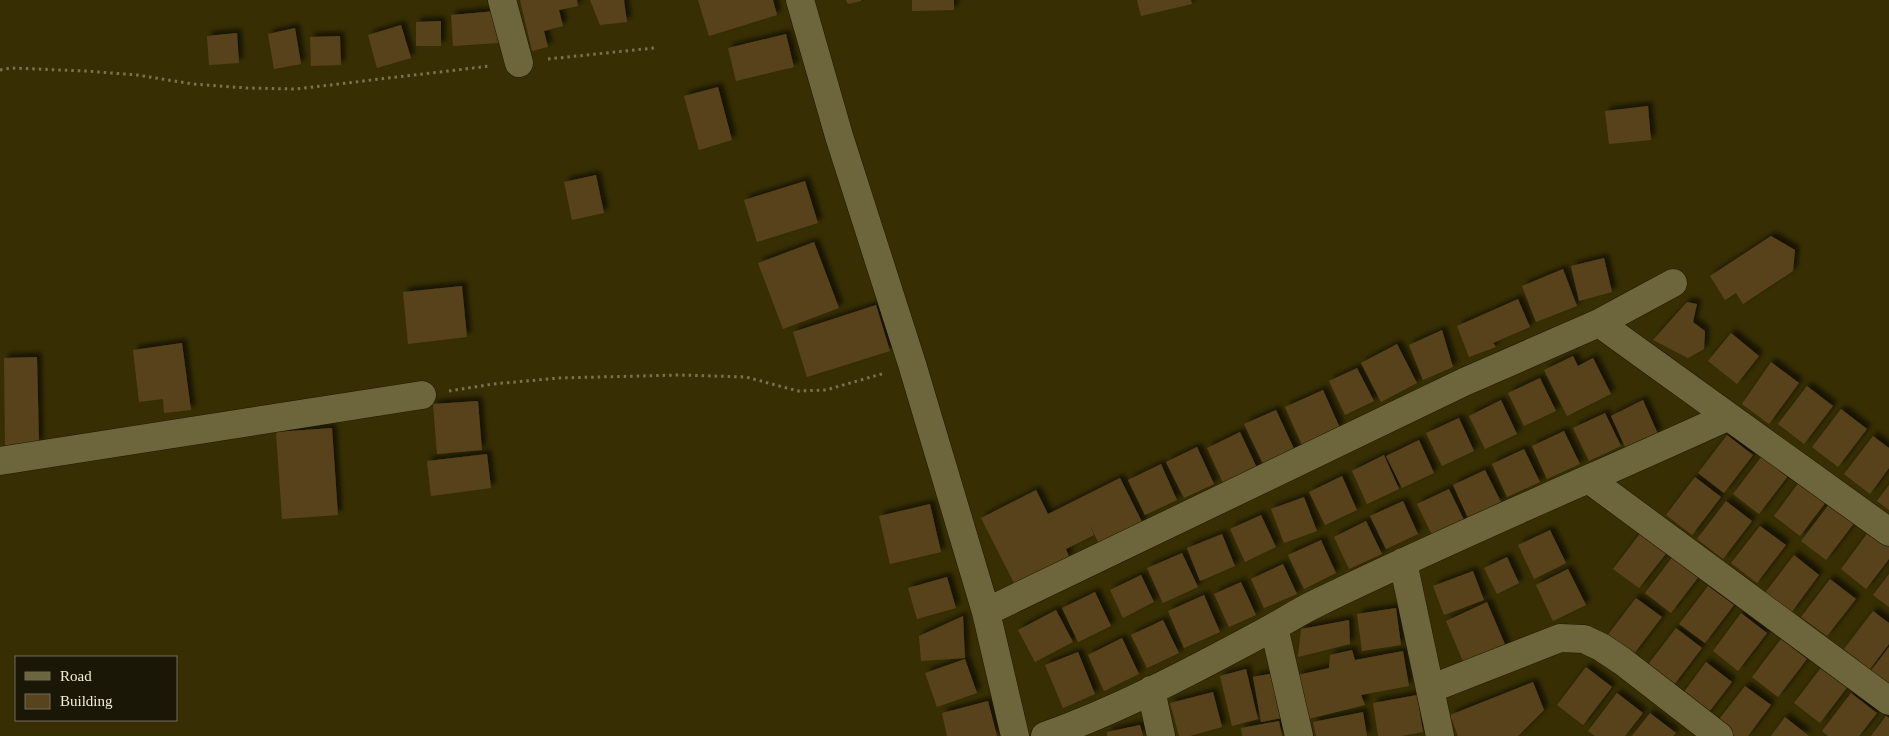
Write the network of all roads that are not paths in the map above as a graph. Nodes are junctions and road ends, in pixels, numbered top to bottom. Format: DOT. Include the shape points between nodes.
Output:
graph roads {
  1 [pos="502,0"];
  2 [pos="800,0"];
  3 [pos="519,63"];
  4 [pos="1673,283"];
  5 [pos="1599,323"];
  6 [pos="422,395"];
  7 [pos="1727,417"];
  8 [pos="0,461"];
  9 [pos="1590,480"];
  10 [pos="1889,532"];
  11 [pos="1403,562"];
  12 [pos="986,612"];
  13 [pos="1274,627"];
  14 [pos="1430,689"];
  15 [pos="1151,690"];
  16 [pos="1889,700"];
  17 [pos="1015,736"];
  18 [pos="1045,736"];
  19 [pos="1161,736"];
  20 [pos="1299,736"];
  21 [pos="1440,736"];
  22 [pos="1719,736"];
  1 -- 3 [label="street"];
  2 -- 12 [label="street"];
  4 -- 5 [label="street"];
  5 -- 7 [label="street"];
  5 -- 12 [label="street" via="1464,382"];
  6 -- 8 [label="street"];
  7 -- 9 [label="street"];
  7 -- 10 [label="street"];
  9 -- 11 [label="street"];
  9 -- 16 [label="street"];
  11 -- 13 [label="street"];
  11 -- 14 [label="street"];
  12 -- 17 [label="street"];
  13 -- 15 [label="street"];
  13 -- 20 [label="street"];
  14 -- 21 [label="street"];
  14 -- 22 [label="street" via="1560,638 1584,639 1622,661"];
  15 -- 18 [label="street"];
  15 -- 19 [label="street"];
}
